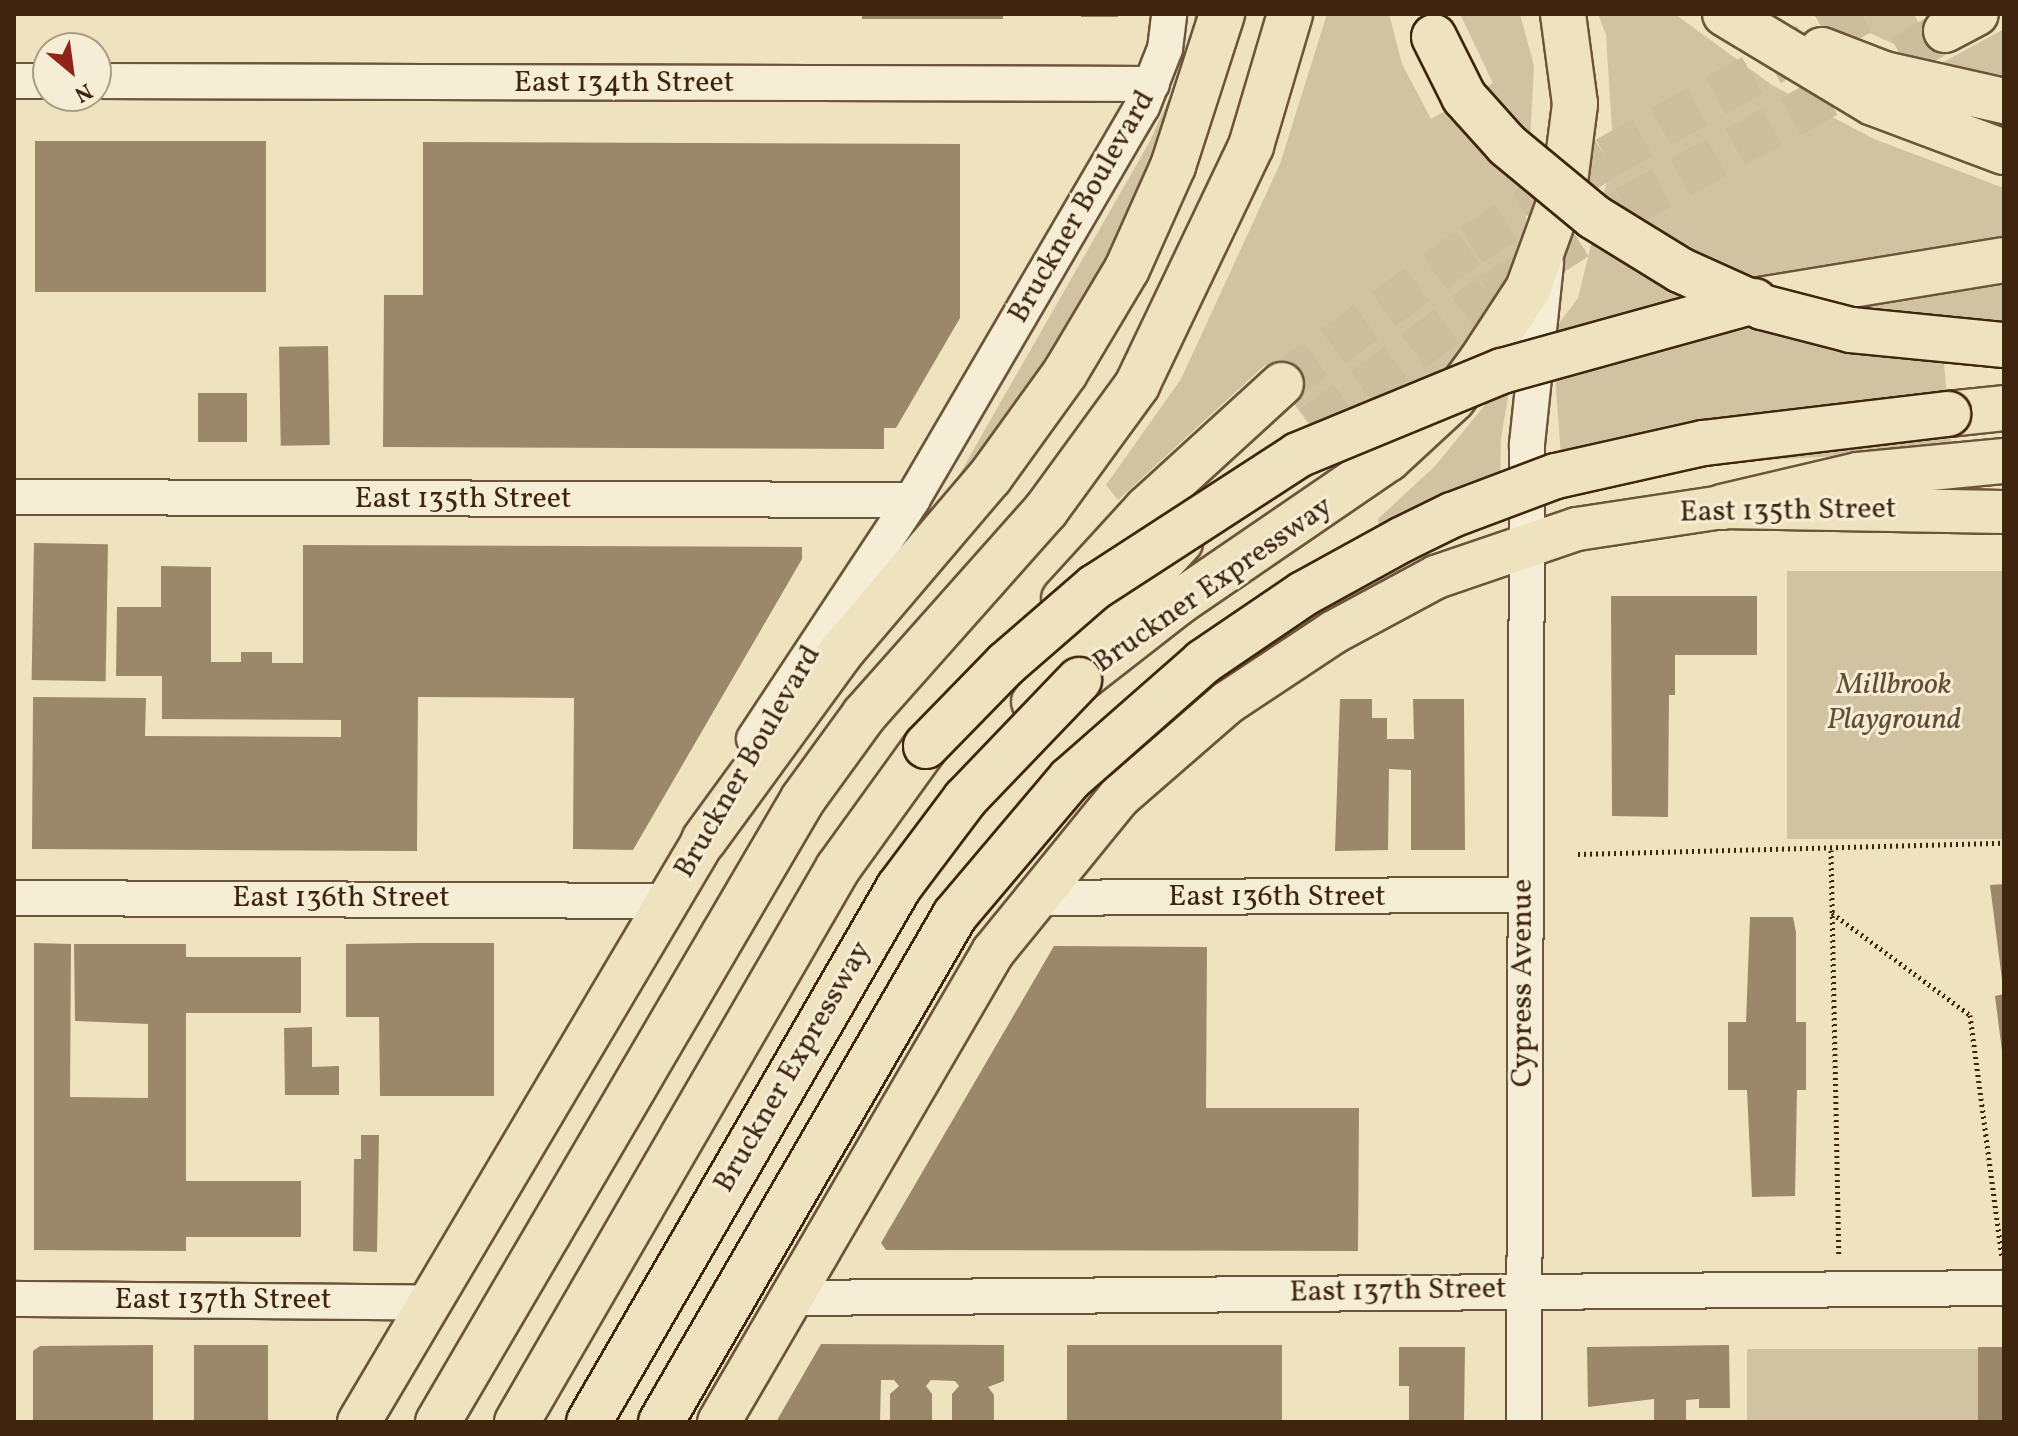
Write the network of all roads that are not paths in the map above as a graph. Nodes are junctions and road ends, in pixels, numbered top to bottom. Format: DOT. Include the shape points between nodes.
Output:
graph roads {
  1 [pos="1169,14"];
  2 [pos="1222,14"];
  3 [pos="1290,14"];
  4 [pos="1563,14"];
  5 [pos="1725,14"];
  6 [pos="1733,14"];
  7 [pos="1430,25"];
  8 [pos="112,81"];
  9 [pos="1152,84"];
  10 [pos="2004,101"];
  11 [pos="2004,152"];
  12 [pos="1547,246"];
  13 [pos="2004,260"];
  14 [pos="2004,345"];
  15 [pos="1282,384"];
  16 [pos="2004,408"];
  17 [pos="1312,426"];
  18 [pos="2004,461"];
  19 [pos="14,497"];
  20 [pos="912,500"];
  21 [pos="1722,507"];
  22 [pos="2004,512"];
  23 [pos="1527,543"];
  24 [pos="704,840"];
  25 [pos="1523,895"];
  26 [pos="14,898"];
  27 [pos="1032,898"];
  28 [pos="667,901"];
  29 [pos="2004,1288"];
  30 [pos="1524,1289"];
  31 [pos="792,1298"];
  32 [pos="14,1299"];
  33 [pos="433,1303"];
  34 [pos="540,1413"];
  35 [pos="359,1422"];
  36 [pos="438,1422"];
  37 [pos="517,1422"];
  38 [pos="592,1422"];
  39 [pos="661,1422"];
  40 [pos="719,1422"];
  41 [pos="1524,1422"];
  1 -- 9 [label="street, Bruckner Boulevard" via="1165,49"];
  2 -- 24 [label="highway" via="1168,178 1127,269 1065,373 990,477 841,652"];
  3 -- 36 [label="highway" via="1251,146 1137,385 1082,464 864,715 803,799"];
  4 -- 12 [label="highway, Bruckner Expressway" via="1574,75 1574,130"];
  5 -- 11 [label="highway" via="1873,103"];
  6 -- 10 [label="highway" via="1884,74"];
  7 -- 14 [label="highway, bridge" via="1464,97 1507,145 1594,217 1680,270 1762,307 1851,330"];
  8 -- 9 [label="street, East 134th Street"];
  9 -- 20 [label="street, Bruckner Boulevard"];
  12 -- 23 [label="street, Cypress Avenue" via="1527,444"];
  12 -- 38 [label="highway, Bruckner Expressway, bridge" via="1507,325 1453,399 1424,428 1368,475 1189,594 1079,680 965,799 868,938"];
  13 -- 37 [label="highway, bridge" via="1826,286 1696,314 1444,392 1298,455 1095,587 961,708 880,807 684,1129"];
  15 -- 34 [label="main road" via="1146,508 1082,578 905,799"];
  16 -- 39 [label="highway, bridge" via="1704,443 1556,476 1403,539 1303,594 1203,662 1070,779 955,915"];
  17 -- 38 [label="main road" via="1164,559 977,765 863,937"];
  18 -- 21 [label="highway" via="1858,475"];
  19 -- 20 [label="street, East 135th Street"];
  20 -- 24 [label="street, Bruckner Boulevard" via="750,746"];
  21 -- 22 [label="main road, East 135th Street"];
  21 -- 23 [label="main road, East 135th Street" via="1622,518"];
  23 -- 25 [label="street, Cypress Avenue"];
  23 -- 27 [label="main road" via="1386,602 1227,703 1120,796"];
  24 -- 28 [label="main road, Bruckner Boulevard"];
  25 -- 27 [label="street, East 136th Street"];
  25 -- 30 [label="street, Cypress Avenue"];
  26 -- 28 [label="street, East 136th Street"];
  27 -- 31 [label="main road" via="960,1003"];
  28 -- 33 [label="main road, Bruckner Boulevard"];
  29 -- 30 [label="street, East 137th Street"];
  30 -- 31 [label="street, East 137th Street"];
  30 -- 41 [label="street, Cypress Avenue"];
  31 -- 40 [label="main road"];
  32 -- 33 [label="street, East 137th Street"];
  33 -- 35 [label="main road, Bruckner Boulevard"];
}
